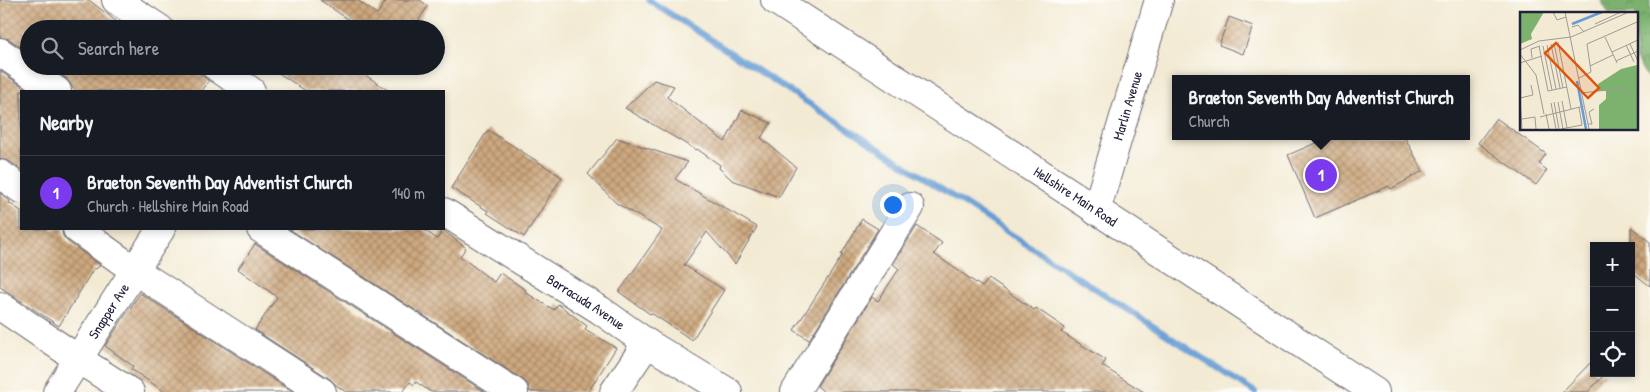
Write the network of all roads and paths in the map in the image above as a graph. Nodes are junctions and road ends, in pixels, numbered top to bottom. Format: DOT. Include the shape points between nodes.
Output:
graph roads {
  1 [pos="116,0"];
  2 [pos="775,0"];
  3 [pos="1159,0"];
  4 [pos="146,20"];
  5 [pos="0,52"];
  6 [pos="20,66"];
  7 [pos="34,75"];
  8 [pos="228,75"];
  9 [pos="56,90"];
  10 [pos="250,90"];
  11 [pos="0,174"];
  12 [pos="20,188"];
  13 [pos="910,207"];
  14 [pos="1096,211"];
  15 [pos="445,213"];
  16 [pos="77,230"];
  17 [pos="160,230"];
  18 [pos="263,230"];
  19 [pos="134,270"];
  20 [pos="0,306"];
  21 [pos="647,343"];
  22 [pos="78,359"];
  23 [pos="57,392"];
  24 [pos="130,392"];
  25 [pos="322,392"];
  26 [pos="514,392"];
  27 [pos="614,392"];
  28 [pos="728,392"];
  29 [pos="795,392"];
  30 [pos="1375,392"];
  1 -- 4 [label="street"];
  2 -- 14 [label="street, Hellshire Main Road"];
  3 -- 14 [label="street, Marlin Avenue"];
  5 -- 6 [label="street"];
  7 -- 9 [label="street"];
  8 -- 10 [label="street"];
  11 -- 12 [label="street"];
  13 -- 29 [label="street"];
  14 -- 30 [label="street, Hellshire Main Road"];
  15 -- 21 [label="street, Barracuda Avenue"];
  16 -- 19 [label="street"];
  17 -- 19 [label="street, Snapper Ave"];
  18 -- 26 [label="street"];
  19 -- 22 [label="street, Snapper Ave"];
  19 -- 25 [label="street"];
  20 -- 22 [label="street"];
  21 -- 27 [label="street"];
  21 -- 28 [label="street, Barracuda Avenue"];
  22 -- 23 [label="street, Snapper Ave"];
  22 -- 24 [label="street"];
}
